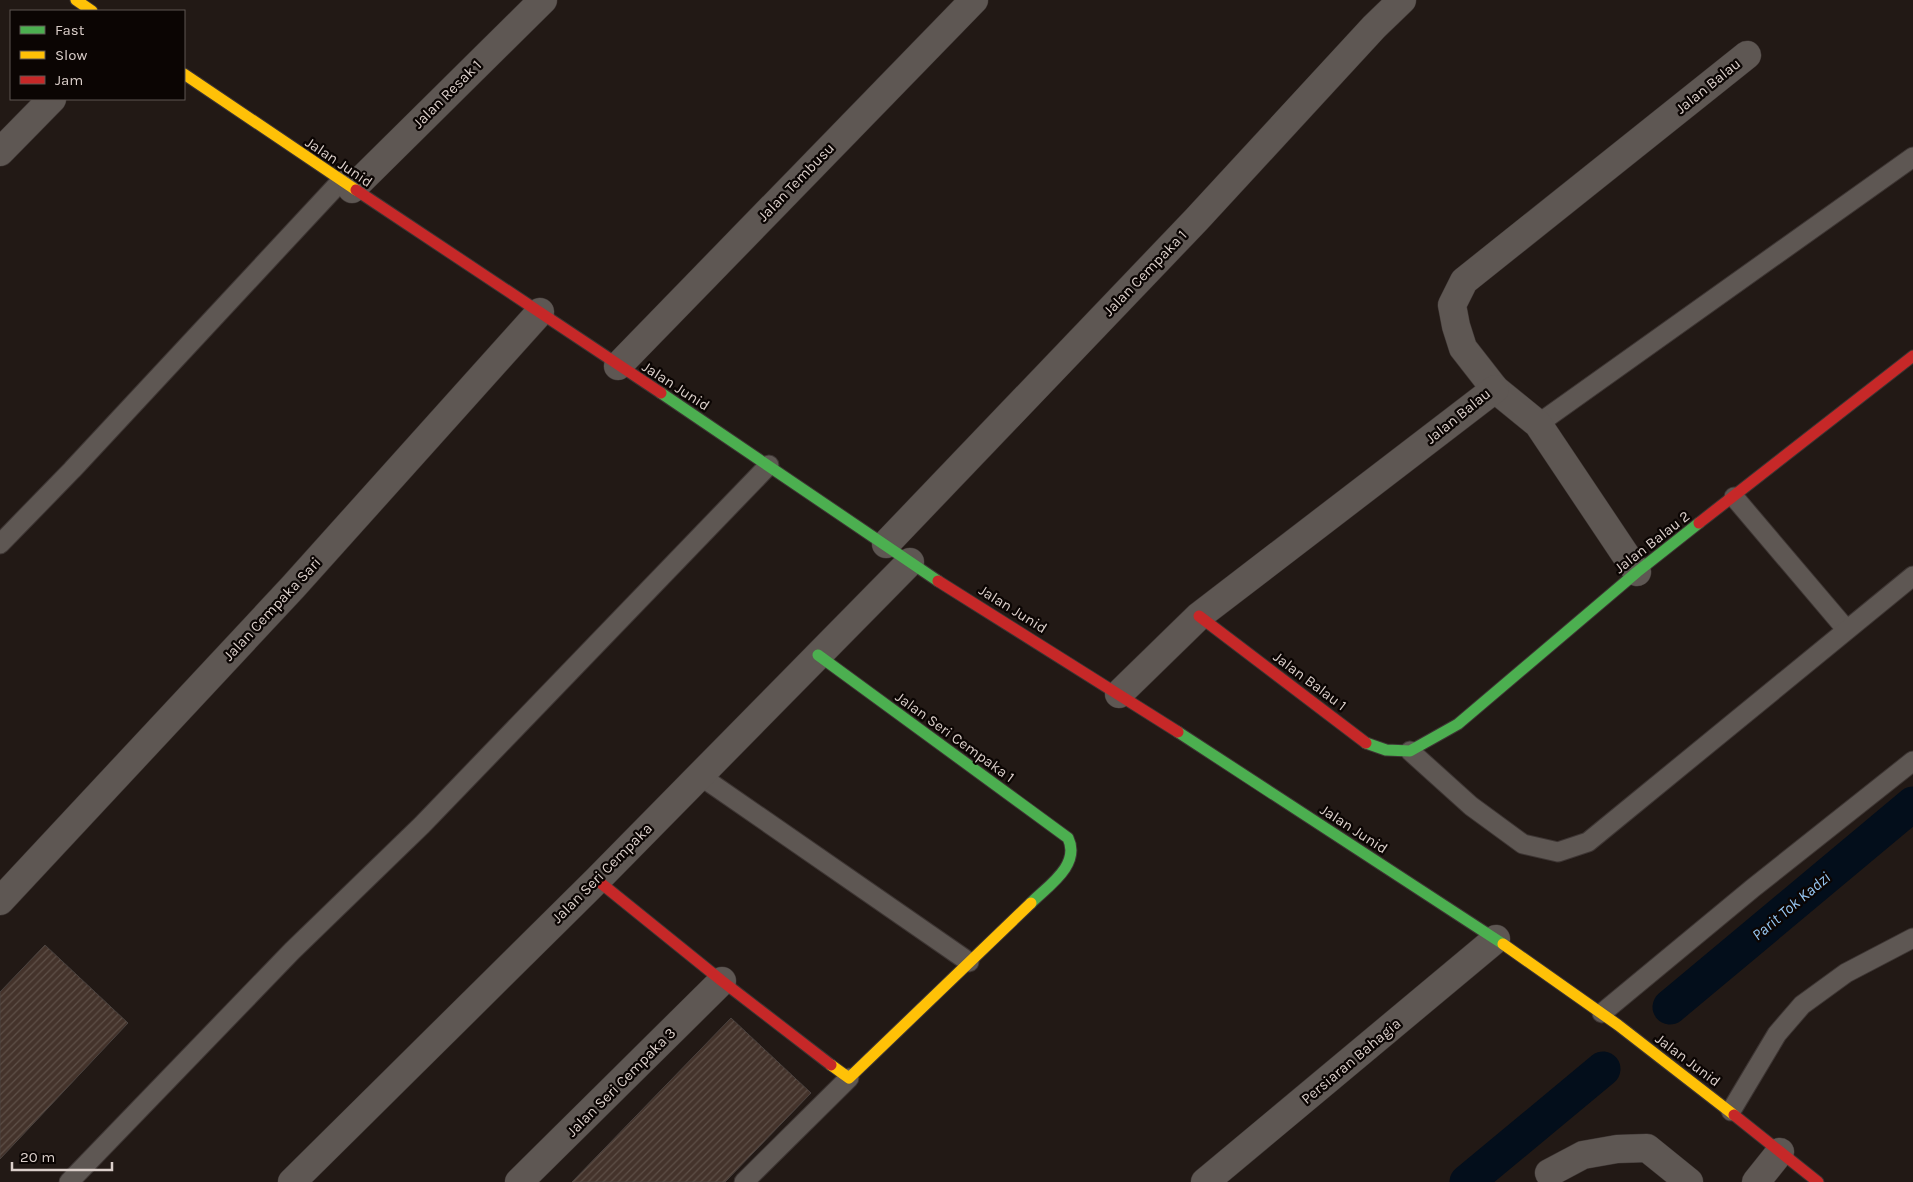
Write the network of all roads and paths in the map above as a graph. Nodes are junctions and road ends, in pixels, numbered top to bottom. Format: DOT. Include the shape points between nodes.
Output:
graph roads {
  1 [pos="76,0"];
  2 [pos="543,0"];
  3 [pos="974,0"];
  4 [pos="1402,0"];
  5 [pos="91,10"];
  6 [pos="1746,55"];
  7 [pos="185,75"];
  8 [pos="43,107"];
  9 [pos="0,152"];
  10 [pos="1913,156"];
  11 [pos="346,185"];
  12 [pos="540,312"];
  13 [pos="1913,356"];
  14 [pos="618,366"];
  15 [pos="1494,389"];
  16 [pos="1538,424"];
  17 [pos="769,465"];
  18 [pos="1734,497"];
  19 [pos="0,544"];
  20 [pos="886,544"];
  21 [pos="910,562"];
  22 [pos="1637,572"];
  23 [pos="1913,576"];
  24 [pos="1200,616"];
  25 [pos="1846,629"];
  26 [pos="818,654"];
  27 [pos="1119,694"];
  28 [pos="1410,751"];
  29 [pos="1913,761"];
  30 [pos="699,775"];
  31 [pos="596,880"];
  32 [pos="0,902"];
  33 [pos="1913,938"];
  34 [pos="1496,939"];
  35 [pos="969,962"];
  36 [pos="722,981"];
  37 [pos="1602,1013"];
  38 [pos="849,1078"];
  39 [pos="1731,1111"];
  40 [pos="1768,1166"];
  41 [pos="1544,1178"];
  42 [pos="70,1182"];
  43 [pos="292,1182"];
  44 [pos="520,1182"];
  45 [pos="744,1182"];
  46 [pos="1205,1182"];
  47 [pos="1690,1182"];
  48 [pos="1818,1182"];
  1 -- 5 [label="street"];
  2 -- 11 [label="street, Jalan Resak 1"];
  3 -- 14 [label="street, Jalan Tembusu"];
  4 -- 20 [label="street, Jalan Cempaka 1"];
  6 -- 15 [label="street, Jalan Balau" via="1464,281 1452,304 1456,326 1463,348"];
  7 -- 11 [label="street, Jalan Junid"];
  8 -- 9 [label="street"];
  10 -- 16 [label="lane"];
  11 -- 12 [label="street, Jalan Junid"];
  11 -- 19 [label="lane"];
  12 -- 14 [label="street, Jalan Junid"];
  12 -- 32 [label="street, Jalan Cempaka Sari" via="293,587"];
  13 -- 18 [label="street, Jalan Balau 2"];
  14 -- 17 [label="street, Jalan Junid"];
  15 -- 16 [label="street"];
  15 -- 24 [label="street, Jalan Balau"];
  16 -- 22 [label="street"];
  17 -- 20 [label="street, Jalan Junid"];
  17 -- 42 [label="lane" via="422,825 292,951"];
  18 -- 22 [label="street, Jalan Balau 2"];
  18 -- 25 [label="lane"];
  20 -- 21 [label="street, Jalan Junid"];
  21 -- 26 [label="street, Jalan Seri Cempaka"];
  21 -- 27 [label="street, Jalan Junid"];
  22 -- 28 [label="street, Jalan Balau 2" via="1458,724"];
  23 -- 25 [label="lane"];
  24 -- 27 [label="street, Jalan Balau"];
  24 -- 28 [label="street, Jalan Balau 1" via="1367,743 1386,750"];
  25 -- 28 [label="lane" via="1588,842 1558,852 1523,844 1471,806"];
  26 -- 30 [label="street, Jalan Seri Cempaka"];
  26 -- 35 [label="street, Jalan Seri Cempaka 1" via="1068,838 1072,846 1064,871"];
  27 -- 34 [label="street, Jalan Junid"];
  29 -- 37 [label="lane" via="1752,888"];
  30 -- 31 [label="street, Jalan Seri Cempaka"];
  30 -- 35 [label="lane"];
  31 -- 36 [label="street"];
  31 -- 43 [label="street, Jalan Seri Cempaka"];
  33 -- 39 [label="lane" via="1846,973 1802,1005 1778,1034"];
  34 -- 37 [label="street, Jalan Junid"];
  34 -- 46 [label="street, Persiaran Bahagia"];
  35 -- 38 [label="street"];
  36 -- 38 [label="street"];
  36 -- 44 [label="street, Jalan Seri Cempaka 3"];
  37 -- 39 [label="street, Jalan Junid"];
  38 -- 45 [label="lane"];
  39 -- 40 [label="street, Jalan Junid"];
  40 -- 48 [label="street, Jalan Junid"];
  41 -- 47 [label="street" via="1583,1155 1647,1148"];
}
